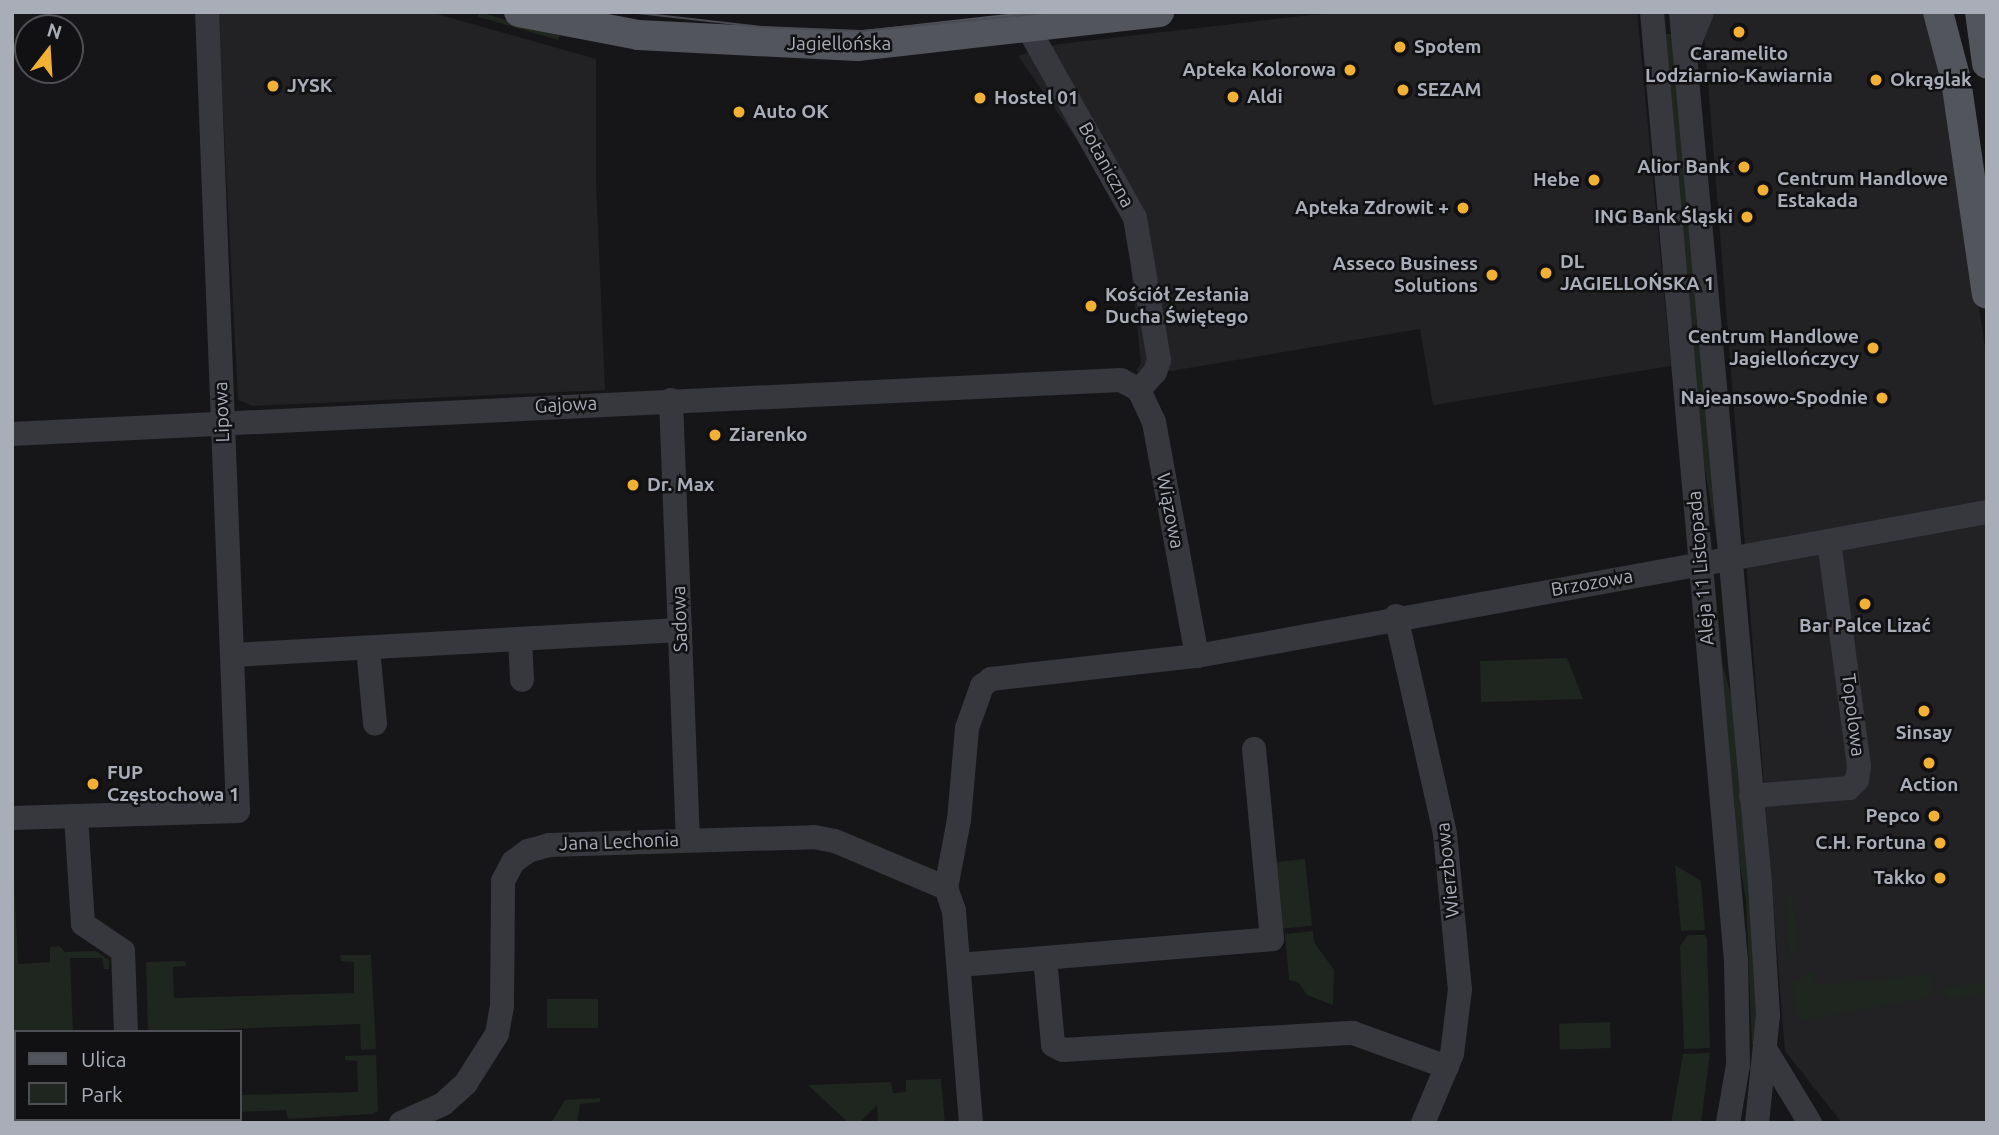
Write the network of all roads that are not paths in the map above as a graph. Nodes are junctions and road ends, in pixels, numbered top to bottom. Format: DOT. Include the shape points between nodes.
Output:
graph roads {
  1 [pos="207,12"];
  2 [pos="519,12"];
  3 [pos="1159,12"];
  4 [pos="1652,12"];
  5 [pos="1681,12"];
  6 [pos="1702,12"];
  7 [pos="1980,12"];
  8 [pos="1941,14"];
  9 [pos="1028,28"];
  10 [pos="1685,56"];
  11 [pos="1987,64"];
  12 [pos="1987,294"];
  13 [pos="1130,385"];
  14 [pos="671,400"];
  15 [pos="223,423"];
  16 [pos="12,434"];
  17 [pos="1987,512"];
  18 [pos="1829,541"];
  19 [pos="1729,559"];
  20 [pos="1701,565"];
  21 [pos="1396,616"];
  22 [pos="680,630"];
  23 [pos="520,639"];
  24 [pos="369,648"];
  25 [pos="232,655"];
  26 [pos="1197,656"];
  27 [pos="522,680"];
  28 [pos="375,724"];
  29 [pos="1254,749"];
  30 [pos="1751,796"];
  31 [pos="76,816"];
  32 [pos="12,818"];
  33 [pos="688,839"];
  34 [pos="946,888"];
  35 [pos="1045,958"];
  36 [pos="959,965"];
  37 [pos="126,1030"];
  38 [pos="1767,1050"];
  39 [pos="1738,1065"];
  40 [pos="1447,1067"];
  41 [pos="1805,1115"];
  42 [pos="1764,1116"];
  43 [pos="401,1123"];
  44 [pos="971,1123"];
  45 [pos="1423,1123"];
  46 [pos="1729,1123"];
  1 -- 15 [label="street, Lipowa"];
  2 -- 9 [label="main road, Jagiellońska" via="638,35 815,46 899,44"];
  3 -- 9 [label="main road, Jagiellońska"];
  4 -- 20 [label="street, Aleja 11 Listopada"];
  5 -- 10 [label="street, Aleja 11 Listopada"];
  6 -- 10 [label="street"];
  7 -- 11 [label="main road"];
  8 -- 12 [label="main road" via="1956,80"];
  9 -- 13 [label="street, Botaniczna" via="1135,218 1159,360 1155,372"];
  10 -- 19 [label="street, Aleja 11 Listopada"];
  13 -- 14 [label="street, Gajowa"];
  13 -- 26 [label="street, Wiązowa" via="1154,422"];
  14 -- 15 [label="street, Gajowa"];
  14 -- 22 [label="street, Sadowa"];
  15 -- 16 [label="street, Gajowa"];
  15 -- 25 [label="street, Lipowa"];
  17 -- 18 [label="street, Brzozowa"];
  18 -- 19 [label="street, Brzozowa"];
  18 -- 30 [label="street, Topolowa" via="1859,766 1857,780 1849,788"];
  19 -- 20 [label="street, Brzozowa"];
  19 -- 30 [label="street, Aleja 11 Listopada"];
  20 -- 21 [label="street, Brzozowa"];
  20 -- 39 [label="street, Aleja 11 Listopada" via="1736,960"];
  21 -- 26 [label="street, Brzozowa"];
  21 -- 40 [label="street, Wierzbowa" via="1445,834 1460,989"];
  22 -- 23 [label="street"];
  22 -- 33 [label="street, Sadowa"];
  23 -- 24 [label="street"];
  23 -- 27 [label="street"];
  24 -- 25 [label="street"];
  24 -- 28 [label="street"];
  25 -- 31 [label="street, Lipowa" via="238,811"];
  26 -- 34 [label="street, Brzozowa" via="991,679 982,686 967,728 959,820"];
  29 -- 35 [label="street" via="1272,939"];
  30 -- 38 [label="street, Aleja 11 Listopada" via="1765,952"];
  31 -- 32 [label="street"];
  31 -- 37 [label="street" via="83,924 123,951"];
  33 -- 34 [label="street, Jana Lechonia" via="835,841"];
  33 -- 43 [label="street, Jana Lechonia" via="549,845 513,862 503,881 502,1007 496,1034 466,1083 443,1104"];
  34 -- 36 [label="street" via="954,911"];
  35 -- 36 [label="street"];
  35 -- 40 [label="street" via="1053,1045 1063,1050 1353,1033"];
  36 -- 44 [label="street"];
  38 -- 41 [label="street"];
  38 -- 42 [label="street, Aleja 11 Listopada"];
  39 -- 42 [label="street"];
  39 -- 46 [label="street, Aleja 11 Listopada"];
  40 -- 45 [label="street, Wierzbowa"];
  41 -- 42 [label="street"];
  42 -- 46 [label="street, Aleja 11 Listopada" via="1745,1108"];
}
